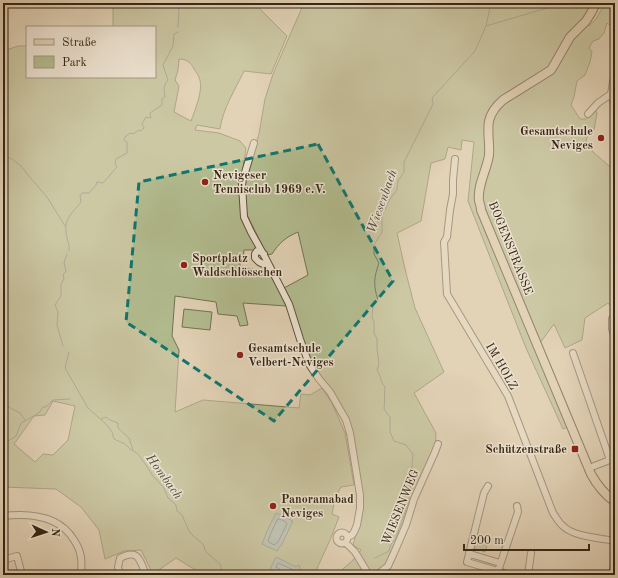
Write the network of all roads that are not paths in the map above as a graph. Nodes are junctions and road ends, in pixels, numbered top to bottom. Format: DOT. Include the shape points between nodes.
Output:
graph roads {
  1 [pos="596,3"];
  2 [pos="615,71"];
  3 [pos="611,94"];
  4 [pos="615,108"];
  5 [pos="588,114"];
  6 [pos="254,143"];
  7 [pos="455,159"];
  8 [pos="264,254"];
  9 [pos="270,267"];
  10 [pos="612,319"];
  11 [pos="615,338"];
  12 [pos="573,353"];
  13 [pos="438,444"];
  14 [pos="613,460"];
  15 [pos="589,468"];
  16 [pos="488,486"];
  17 [pos="615,502"];
  18 [pos="517,506"];
  19 [pos="3,516"];
  20 [pos="615,541"];
  21 [pos="355,552"];
  22 [pos="531,553"];
  23 [pos="470,554"];
  24 [pos="3,560"];
  25 [pos="615,560"];
  26 [pos="500,563"];
  27 [pos="498,571"];
  28 [pos="22,575"];
  29 [pos="81,575"];
  30 [pos="120,575"];
  31 [pos="146,575"];
  32 [pos="369,575"];
  33 [pos="372,575"];
  34 [pos="377,575"];
  35 [pos="511,575"];
  36 [pos="528,575"];
  37 [pos="612,575"];
  1 -- 15 [label="main road, BOGENSTRASSE" via="586,21 570,37 550,70 502,100 492,112 489,156 479,193 482,210"];
  2 -- 3 [label="street"];
  3 -- 4 [label="street"];
  3 -- 5 [label="street"];
  6 -- 8 [label="street" via="243,178 242,197 244,217"];
  7 -- 20 [label="street, IM HOLZ" via="453,194 447,238 444,242 447,294 508,396 553,513 561,525 571,532"];
  8 -- 9 [label="street"];
  8 -- 9 [label="street" via="259,251 255,258"];
  9 -- 21 [label="street" via="289,304 309,364 330,392 346,420 350,433 360,508 357,525 347,540"];
  10 -- 11 [label="street"];
  12 -- 14 [label="street"];
  13 -- 34 [label="street, WIESENWEG" via="388,566"];
  14 -- 15 [label="street"];
  15 -- 17 [label="main road, BOGENSTRASSE" via="596,483"];
  16 -- 23 [label="street" via="484,493"];
  18 -- 26 [label="street" via="518,512"];
  19 -- 29 [label="street" via="30,515 48,518 63,526 78,545 81,554"];
  21 -- 32 [label="street"];
  21 -- 33 [label="street" via="365,562"];
  22 -- 36 [label="street"];
  23 -- 26 [label="street"];
  23 -- 27 [label="street" via="467,562"];
  24 -- 28 [label="street" via="17,556"];
  25 -- 37 [label="street"];
  26 -- 27 [label="street"];
  27 -- 35 [label="street"];
  30 -- 31 [label="street" via="120,558 133,555 142,563"];
}
